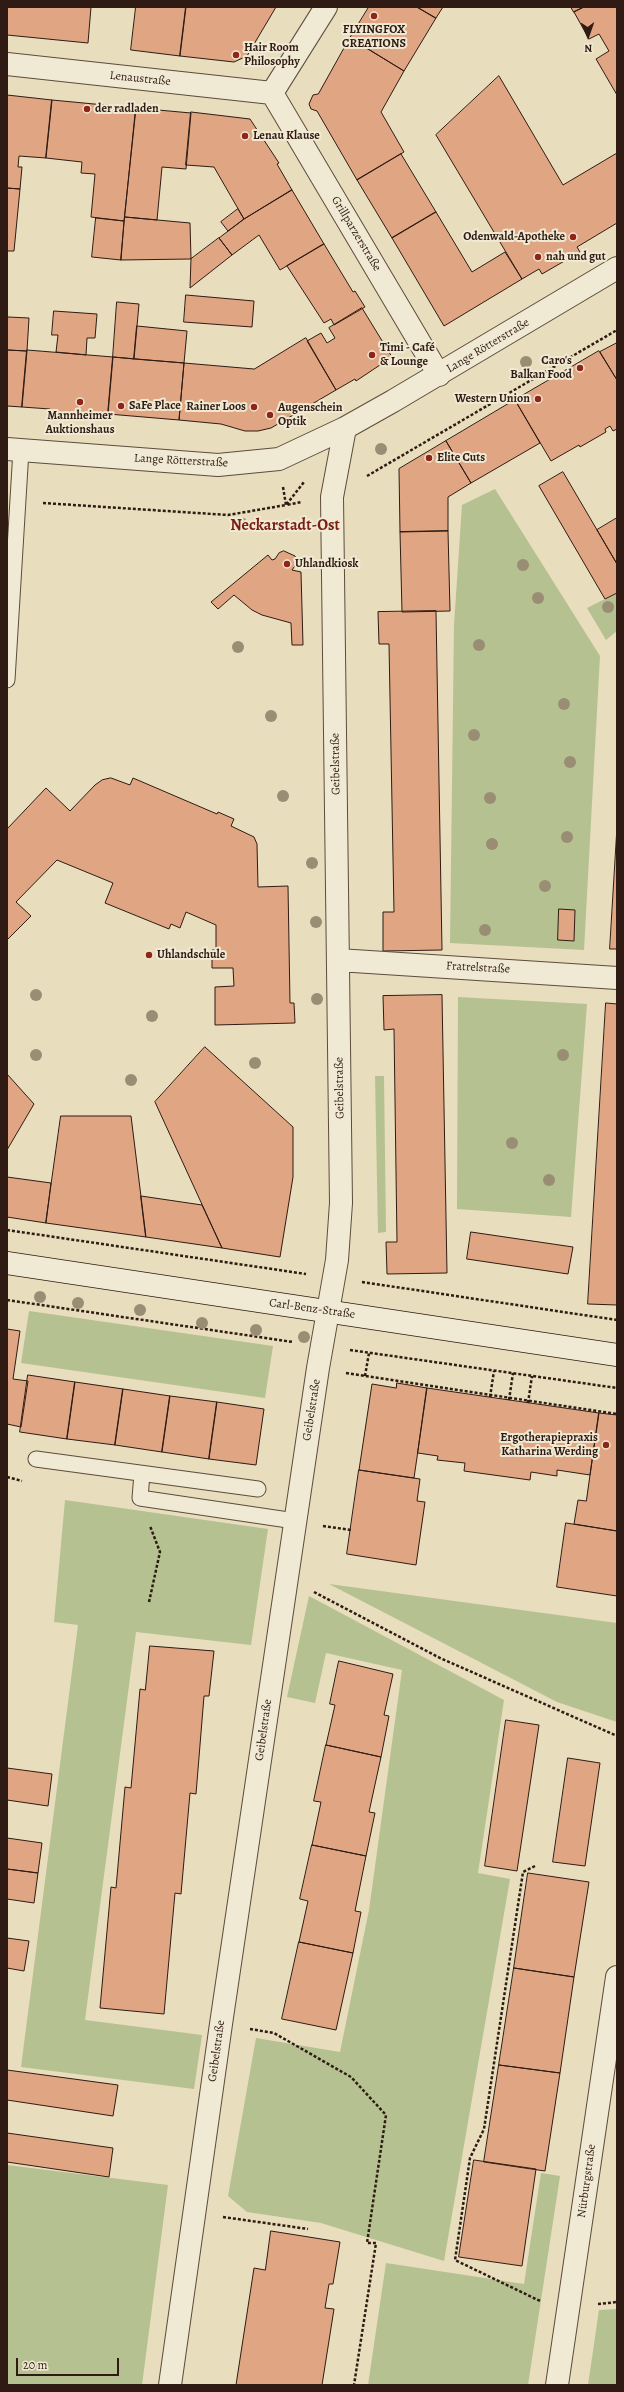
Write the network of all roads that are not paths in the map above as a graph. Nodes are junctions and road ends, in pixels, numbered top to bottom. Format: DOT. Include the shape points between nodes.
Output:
graph roads {
  1 [pos="326,7"];
  2 [pos="7,64"];
  3 [pos="272,93"];
  4 [pos="617,268"];
  5 [pos="439,375"];
  6 [pos="345,428"];
  7 [pos="14,449"];
  8 [pos="7,680"];
  9 [pos="338,960"];
  10 [pos="617,978"];
  11 [pos="7,1263"];
  12 [pos="328,1312"];
  13 [pos="617,1355"];
  14 [pos="36,1459"];
  15 [pos="142,1474"];
  16 [pos="258,1489"];
  17 [pos="295,1521"];
  18 [pos="617,1978"];
  19 [pos="170,2385"];
  20 [pos="557,2385"];
  1 -- 3 [label="street"];
  2 -- 3 [label="street, Lenaustraße"];
  3 -- 5 [label="street, Grillparzerstraße"];
  4 -- 5 [label="street, Lange Rötterstraße"];
  5 -- 6 [label="street, Lange Rötterstraße"];
  6 -- 7 [label="street, Lange Rötterstraße" via="279,459 218,465"];
  6 -- 9 [label="street, Geibelstraße" via="332,497"];
  7 -- 8 [label="lane" via="16,501"];
  9 -- 10 [label="street, Fratrelstraße"];
  9 -- 12 [label="street, Geibelstraße" via="341,1203"];
  11 -- 12 [label="street, Carl-Benz-Straße"];
  12 -- 13 [label="street, Carl-Benz-Straße"];
  12 -- 17 [label="street, Geibelstraße"];
  14 -- 15 [label="lane"];
  15 -- 16 [label="lane"];
  15 -- 17 [label="lane" via="140,1498"];
  17 -- 19 [label="street, Geibelstraße"];
  18 -- 20 [label="street, Nürburgstraße"];
}
